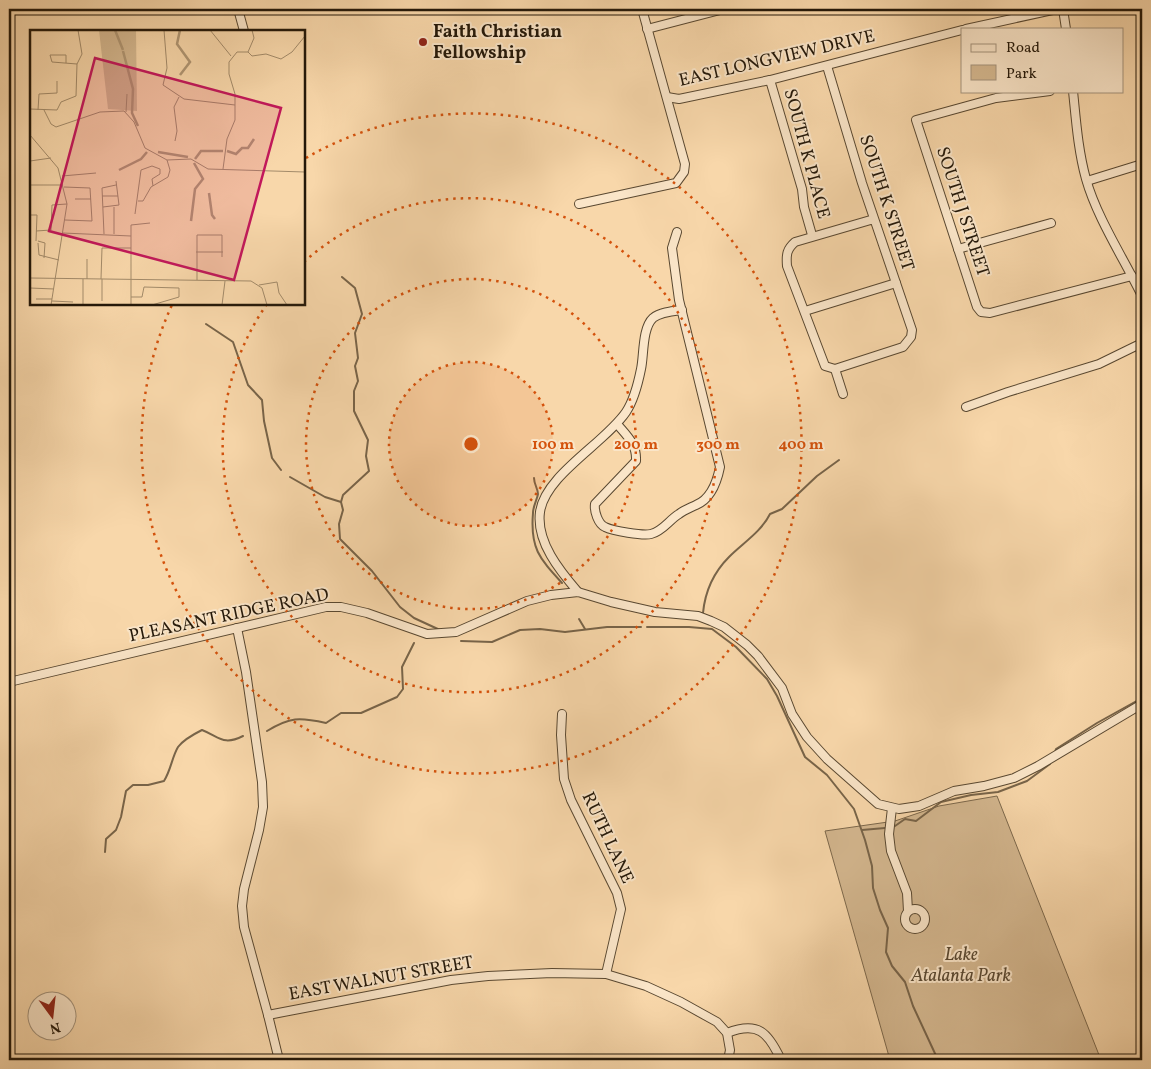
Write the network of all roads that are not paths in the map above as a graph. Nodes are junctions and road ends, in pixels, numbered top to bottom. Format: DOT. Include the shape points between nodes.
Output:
graph roads {
  1 [pos="238,9"];
  2 [pos="642,9"];
  3 [pos="724,9"];
  4 [pos="1056,9"];
  5 [pos="1063,9"];
  6 [pos="1140,9"];
  7 [pos="1142,22"];
  8 [pos="970,28"];
  9 [pos="1066,28"];
  10 [pos="647,29"];
  11 [pos="244,30"];
  12 [pos="961,30"];
  13 [pos="827,66"];
  14 [pos="770,80"];
  15 [pos="1042,92"];
  16 [pos="1073,92"];
  17 [pos="667,97"];
  18 [pos="1142,164"];
  19 [pos="1086,181"];
  20 [pos="579,204"];
  21 [pos="874,219"];
  22 [pos="1051,223"];
  23 [pos="677,232"];
  24 [pos="812,236"];
  25 [pos="958,249"];
  26 [pos="1132,276"];
  27 [pos="896,283"];
  28 [pos="1140,285"];
  29 [pos="1142,296"];
  30 [pos="682,310"];
  31 [pos="805,311"];
  32 [pos="1142,344"];
  33 [pos="835,369"];
  34 [pos="843,394"];
  35 [pos="966,407"];
  36 [pos="617,424"];
  37 [pos="578,592"];
  38 [pos="237,628"];
  39 [pos="9,682"];
  40 [pos="1142,704"];
  41 [pos="562,714"];
  42 [pos="892,808"];
  43 [pos="908,911"];
  44 [pos="606,974"];
  45 [pos="268,1015"];
  46 [pos="727,1032"];
  47 [pos="279,1060"];
  48 [pos="728,1060"];
  49 [pos="781,1060"];
  1 -- 11 [label="street"];
  2 -- 10 [label="street"];
  3 -- 10 [label="street"];
  4 -- 8 [label="street"];
  5 -- 9 [label="street"];
  6 -- 7 [label="street"];
  10 -- 17 [label="street"];
  12 -- 13 [label="street, EAST LONGVIEW DRIVE"];
  13 -- 14 [label="street, EAST LONGVIEW DRIVE"];
  13 -- 21 [label="street, SOUTH K STREET"];
  14 -- 17 [label="street, EAST LONGVIEW DRIVE" via="679,99"];
  14 -- 24 [label="street, SOUTH K PLACE" via="802,189"];
  15 -- 25 [label="street, SOUTH J STREET" via="996,98 916,120"];
  16 -- 19 [label="street"];
  17 -- 20 [label="street, EAST LONGVIEW DRIVE" via="685,164 681,179 669,185"];
  18 -- 19 [label="street"];
  19 -- 26 [label="street"];
  21 -- 24 [label="street"];
  21 -- 27 [label="street, SOUTH K STREET"];
  22 -- 25 [label="street"];
  23 -- 30 [label="street" via="672,248"];
  24 -- 31 [label="street" via="795,242 786,254"];
  25 -- 26 [label="street, SOUTH J STREET" via="981,312 990,313"];
  26 -- 28 [label="street"];
  27 -- 31 [label="street"];
  27 -- 33 [label="street, SOUTH K STREET" via="912,330 911,337 903,347"];
  28 -- 29 [label="street"];
  30 -- 36 [label="street" via="650,320 635,392"];
  30 -- 36 [label="street" via="720,467 711,492 699,504 677,515 653,534 642,535 604,527 594,509 595,504 636,461 634,444"];
  31 -- 33 [label="street" via="825,366"];
  32 -- 35 [label="street" via="1099,364"];
  33 -- 34 [label="street"];
  36 -- 37 [label="street" via="558,479 540,510 547,548"];
  37 -- 38 [label="street, PLEASANT RIDGE ROAD" via="527,601 456,632 438,635 341,607 309,610"];
  37 -- 42 [label="street, PLEASANT RIDGE ROAD" via="655,612 698,616 724,627 747,645 770,671 782,688 792,714 827,759 878,804"];
  38 -- 39 [label="street, PLEASANT RIDGE ROAD"];
  38 -- 45 [label="street" via="262,782 263,807 242,906 244,927"];
  40 -- 42 [label="street" via="1014,778 954,791 920,806"];
  41 -- 44 [label="street, RUTH LANE" via="564,779 571,800 617,893 621,909"];
  42 -- 43 [label="street" via="890,851 907,893"];
  44 -- 45 [label="street, EAST WALNUT STREET" via="544,973 451,980"];
  44 -- 46 [label="street, EAST WALNUT STREET" via="646,986 681,1002 717,1022"];
  45 -- 47 [label="street"];
  46 -- 48 [label="street"];
  46 -- 49 [label="street" via="740,1028 760,1030 771,1040"];
}
